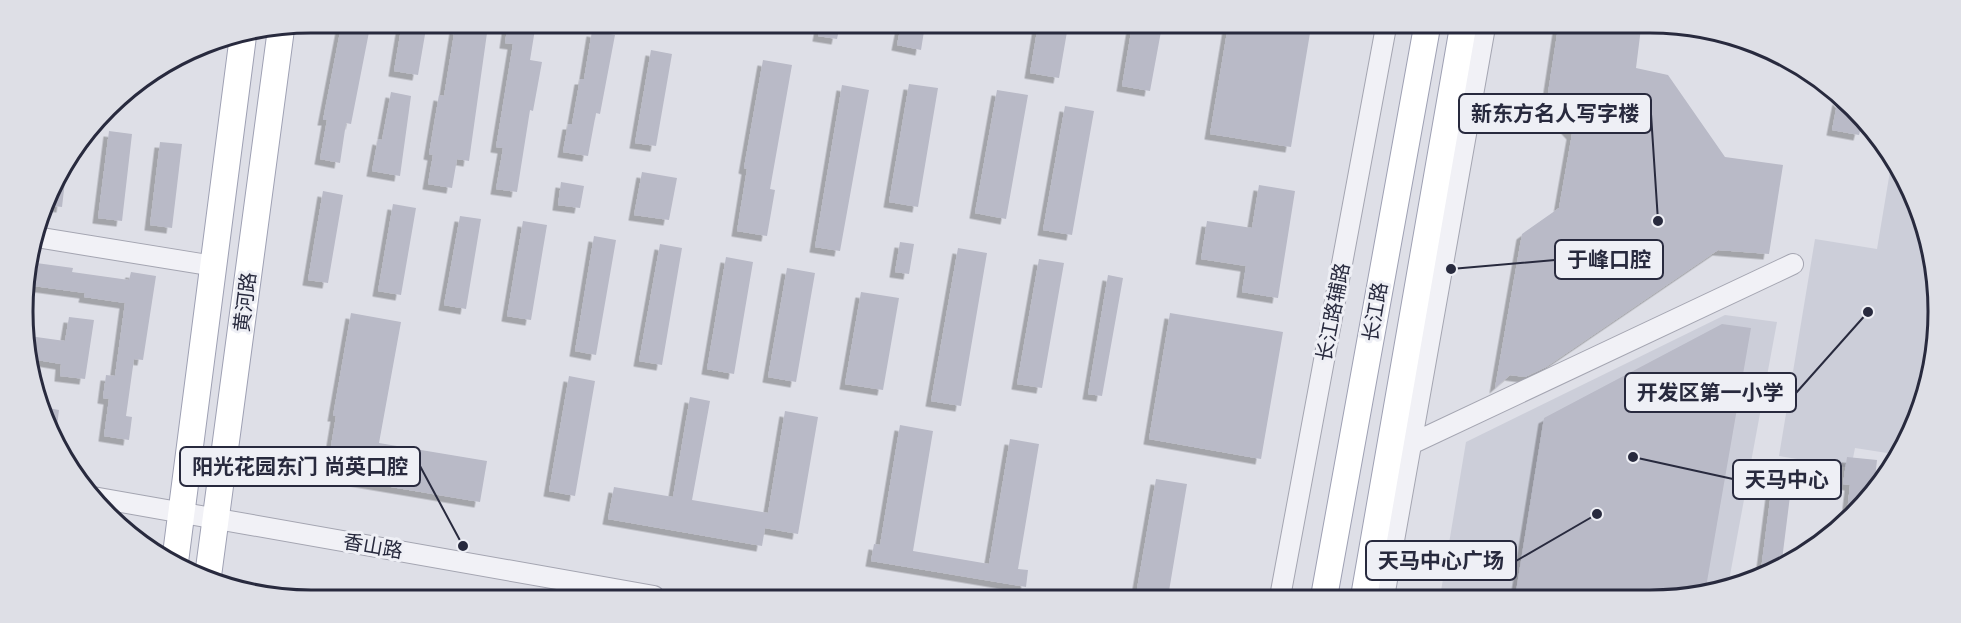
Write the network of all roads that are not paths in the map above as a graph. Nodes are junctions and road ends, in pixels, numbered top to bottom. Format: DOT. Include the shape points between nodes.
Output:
graph roads {
  1 [pos="1385,33"];
  2 [pos="1426,33"];
  3 [pos="1462,33"];
  4 [pos="1484,33"];
  5 [pos="280,35"];
  6 [pos="242,41"];
  7 [pos="42,238"];
  8 [pos="1793,264"];
  9 [pos="214,266"];
  10 [pos="1409,445"];
  11 [pos="106,499"];
  12 [pos="183,513"];
  13 [pos="217,518"];
  14 [pos="176,555"];
  15 [pos="209,570"];
  16 [pos="620,590"];
  17 [pos="1281,590"];
  18 [pos="1325,590"];
  19 [pos="1366,590"];
  20 [pos="1385,590"];
  1 -- 17 [label="street, 长江路辅路"];
  2 -- 18 [label="main road, 长江路"];
  3 -- 19 [label="main road, 长江路"];
  4 -- 10 [label="street"];
  5 -- 13 [label="main road, 黄河路"];
  6 -- 9 [label="main road, 黄河路"];
  7 -- 9 [label="street"];
  8 -- 10 [label="street"];
  9 -- 12 [label="main road, 黄河路"];
  10 -- 20 [label="street"];
  11 -- 12 [label="street, 香山路"];
  12 -- 13 [label="street, 香山路"];
  12 -- 14 [label="main road, 黄河路"];
  13 -- 15 [label="main road, 黄河路"];
  13 -- 16 [label="street, 香山路"];
}
